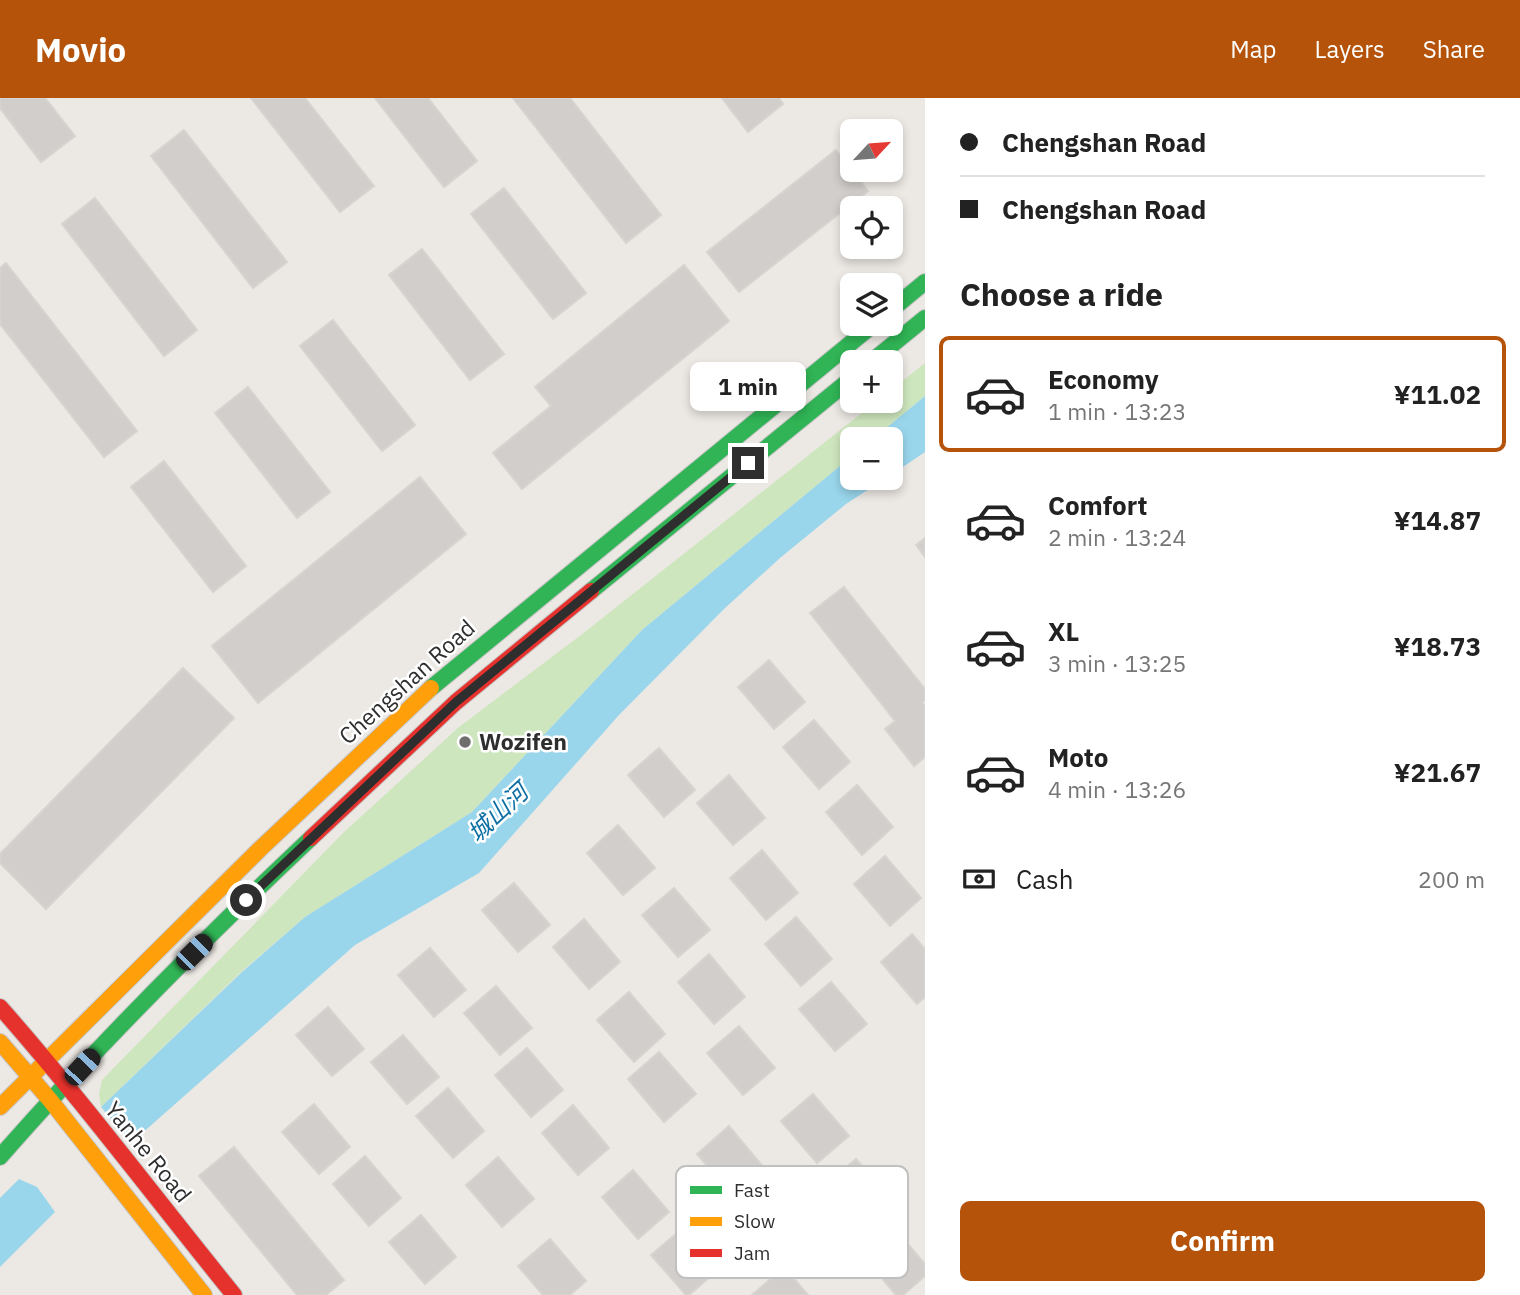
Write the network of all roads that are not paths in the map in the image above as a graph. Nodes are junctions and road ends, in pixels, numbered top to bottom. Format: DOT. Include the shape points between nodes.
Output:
graph roads {
  1 [pos="925,282"];
  2 [pos="903,300"];
  3 [pos="925,318"];
  4 [pos="859,336"];
  5 [pos="886,350"];
  6 [pos="840,388"];
  7 [pos="0,1007"];
  8 [pos="0,1042"];
  9 [pos="46,1062"];
  10 [pos="30,1078"];
  11 [pos="66,1082"];
  12 [pos="50,1100"];
  13 [pos="0,1107"];
  14 [pos="0,1157"];
  15 [pos="204,1295"];
  16 [pos="234,1295"];
  1 -- 2 [label="main road"];
  3 -- 5 [label="main road"];
  4 -- 9 [label="main road, Chengshan Road" via="436,682"];
  6 -- 11 [label="main road, Chengshan Road" via="456,702 246,900"];
  7 -- 9 [label="main road, Yanhe Road"];
  8 -- 10 [label="main road, Yanhe Road"];
  9 -- 10 [label="main road, Chengshan Road"];
  9 -- 11 [label="main road, Yanhe Road"];
  10 -- 12 [label="main road, Yanhe Road"];
  10 -- 13 [label="main road, Chengshan Road"];
  11 -- 12 [label="main road, Chengshan Road"];
  11 -- 16 [label="main road, Yanhe Road"];
  12 -- 14 [label="main road, Chengshan Road"];
  12 -- 15 [label="main road, Yanhe Road"];
}
